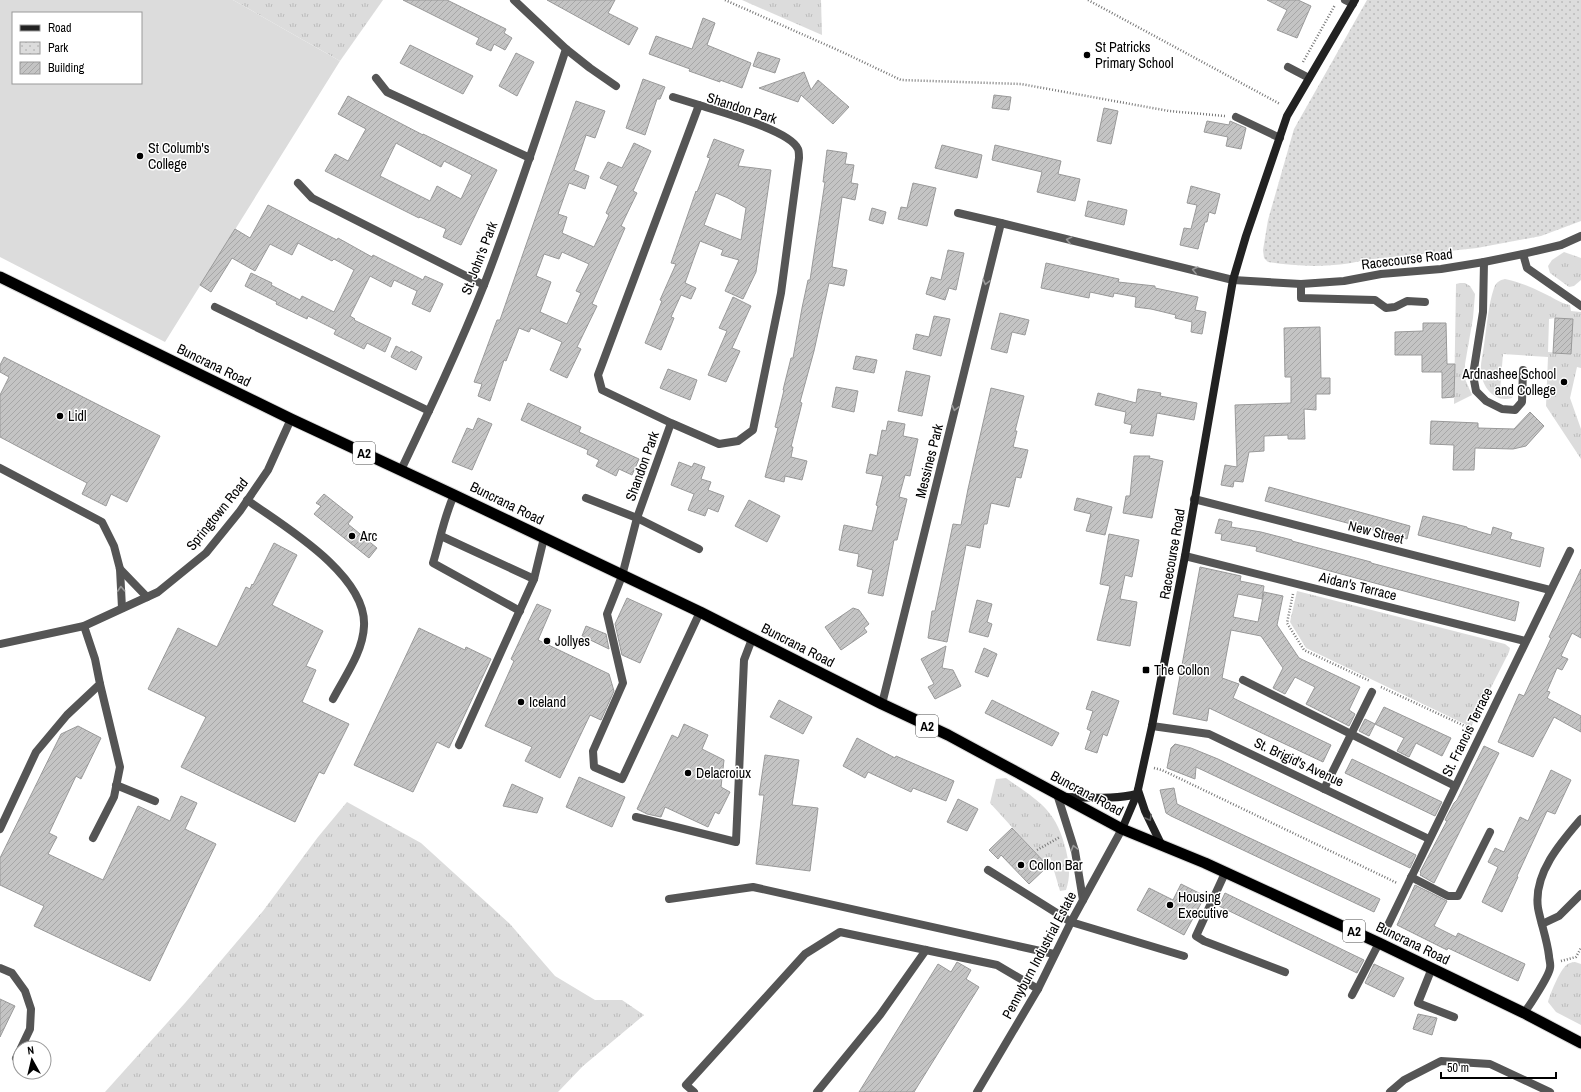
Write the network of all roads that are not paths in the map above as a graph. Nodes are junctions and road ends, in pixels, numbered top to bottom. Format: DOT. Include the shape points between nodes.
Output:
graph roads {
  1 [pos="514,0"];
  2 [pos="1351,1"];
  3 [pos="566,49"];
  4 [pos="1288,67"];
  5 [pos="376,78"];
  6 [pos="1309,78"];
  7 [pos="616,86"];
  8 [pos="673,97"];
  9 [pos="699,105"];
  10 [pos="1236,117"];
  11 [pos="1280,138"];
  12 [pos="530,158"];
  13 [pos="298,183"];
  14 [pos="958,213"];
  15 [pos="1001,223"];
  16 [pos="1581,236"];
  17 [pos="1523,254"];
  18 [pos="1484,262"];
  19 [pos="0,278"];
  20 [pos="1233,280"];
  21 [pos="1301,284"];
  22 [pos="484,285"];
  23 [pos="1425,302"];
  24 [pos="1581,306"];
  25 [pos="215,308"];
  26 [pos="1523,370"];
  27 [pos="430,411"];
  28 [pos="291,419"];
  29 [pos="671,423"];
  30 [pos="0,468"];
  31 [pos="401,470"];
  32 [pos="454,495"];
  33 [pos="586,498"];
  34 [pos="1194,499"];
  35 [pos="248,500"];
  36 [pos="637,518"];
  37 [pos="441,536"];
  38 [pos="544,538"];
  39 [pos="699,549"];
  40 [pos="1570,551"];
  41 [pos="1185,556"];
  42 [pos="120,569"];
  43 [pos="622,576"];
  44 [pos="534,578"];
  45 [pos="1550,590"];
  46 [pos="147,597"];
  47 [pos="122,608"];
  48 [pos="520,611"];
  49 [pos="700,612"];
  50 [pos="84,626"];
  51 [pos="752,639"];
  52 [pos="1525,642"];
  53 [pos="0,644"];
  54 [pos="1244,680"];
  55 [pos="100,684"];
  56 [pos="1372,692"];
  57 [pos="333,699"];
  58 [pos="882,704"];
  59 [pos="1152,726"];
  60 [pos="1352,733"];
  61 [pos="459,745"];
  62 [pos="116,785"];
  63 [pos="1455,786"];
  64 [pos="1324,789"];
  65 [pos="1138,792"];
  66 [pos="1059,795"];
  67 [pos="155,801"];
  68 [pos="636,818"];
  69 [pos="1581,819"];
  70 [pos="0,829"];
  71 [pos="1122,830"];
  72 [pos="1490,832"];
  73 [pos="93,838"];
  74 [pos="1429,839"];
  75 [pos="1162,846"];
  76 [pos="988,870"];
  77 [pos="1225,873"];
  78 [pos="1411,877"];
  79 [pos="1581,894"];
  80 [pos="669,899"];
  81 [pos="1083,900"];
  82 [pos="1071,922"];
  83 [pos="1542,924"];
  84 [pos="1388,925"];
  85 [pos="1379,943"];
  86 [pos="926,950"];
  87 [pos="1054,954"];
  88 [pos="1184,956"];
  89 [pos="0,968"];
  90 [pos="1432,968"];
  91 [pos="1285,972"];
  92 [pos="1038,989"];
  93 [pos="1352,995"];
  94 [pos="1524,1013"];
  95 [pos="1454,1017"];
  96 [pos="24,1040"];
  97 [pos="1581,1043"];
  98 [pos="694,1092"];
  99 [pos="817,1092"];
  100 [pos="977,1092"];
  101 [pos="1390,1092"];
  102 [pos="1550,1092"];
  1 -- 3 [label="street"];
  2 -- 6 [label="main road, Racecourse Road"];
  3 -- 7 [label="street"];
  3 -- 12 [label="street, St. John's Park"];
  4 -- 6 [label="street"];
  5 -- 12 [label="street" via="386,92"];
  6 -- 11 [label="main road, Racecourse Road" via="1287,116"];
  8 -- 9 [label="street"];
  9 -- 29 [label="street, Shandon Park" via="598,375 602,390"];
  9 -- 29 [label="street, Shandon Park" via="761,125 786,137 798,148 799,158 781,293 753,430 738,441 720,444"];
  10 -- 11 [label="street"];
  11 -- 20 [label="main road, Racecourse Road"];
  12 -- 22 [label="street, St. John's Park"];
  13 -- 22 [label="street" via="312,198"];
  14 -- 15 [label="street"];
  20 -- 15 [label="street, one-way"];
  15 -- 58 [label="street, Messines Park, one-way"];
  16 -- 17 [label="street, Racecourse Road" via="1561,245"];
  17 -- 18 [label="street, Racecourse Road"];
  17 -- 24 [label="street" via="1527,268"];
  18 -- 21 [label="street, Racecourse Road" via="1344,281"];
  18 -- 26 [label="street" via="1483,312 1473,375 1476,390 1486,401 1502,409 1515,410 1522,402"];
  19 -- 28 [label="highway, Buncrana Road / A2"];
  20 -- 21 [label="street, Racecourse Road"];
  20 -- 34 [label="main road, Racecourse Road"];
  21 -- 23 [label="street" via="1301,298 1375,300 1386,308 1407,301"];
  22 -- 27 [label="street, St. John's Park"];
  25 -- 27 [label="street"];
  27 -- 31 [label="street, St. John's Park"];
  28 -- 31 [label="highway, Buncrana Road / A2"];
  28 -- 35 [label="street, Springtown Road" via="268,470"];
  29 -- 36 [label="street, Shandon Park"];
  30 -- 42 [label="street" via="102,522 114,546"];
  31 -- 32 [label="highway, Buncrana Road / A2"];
  32 -- 37 [label="street" via="446,511"];
  32 -- 38 [label="highway, Buncrana Road / A2"];
  33 -- 36 [label="street, Shandon Park"];
  34 -- 41 [label="main road, Racecourse Road"];
  34 -- 45 [label="street, New Street"];
  35 -- 46 [label="street, Springtown Road" via="206,553 158,592"];
  35 -- 57 [label="street" via="312,546 338,570 361,607 364,617 362,642"];
  36 -- 39 [label="street, Shandon Park"];
  36 -- 43 [label="street, Shandon Park"];
  37 -- 44 [label="street"];
  37 -- 48 [label="street" via="433,563"];
  38 -- 43 [label="highway, Buncrana Road / A2"];
  38 -- 44 [label="street"];
  40 -- 45 [label="street, St. Francis Terrace"];
  41 -- 52 [label="street, Aidan's Terrace"];
  41 -- 59 [label="main road, Racecourse Road"];
  42 -- 46 [label="street"];
  47 -- 42 [label="street, one-way"];
  43 -- 49 [label="highway, Buncrana Road / A2"];
  43 -- 49 [label="street, Shandon Park" via="607,614 623,683 593,751 594,767 622,779"];
  44 -- 48 [label="street"];
  45 -- 52 [label="street, St. Francis Terrace"];
  46 -- 47 [label="street, Springtown Road"];
  47 -- 50 [label="street, Springtown Road"];
  48 -- 61 [label="street"];
  49 -- 51 [label="highway, Buncrana Road / A2"];
  50 -- 53 [label="street, Springtown Road"];
  50 -- 55 [label="street"];
  51 -- 58 [label="highway, Buncrana Road / A2"];
  51 -- 68 [label="street" via="744,660 736,842"];
  52 -- 63 [label="street, St. Francis Terrace"];
  54 -- 60 [label="street"];
  55 -- 62 [label="street" via="120,767"];
  55 -- 70 [label="street" via="67,715 36,752"];
  56 -- 60 [label="street"];
  58 -- 66 [label="highway, Buncrana Road / A2" via="948,735"];
  59 -- 64 [label="street, St. Brigid's Avenue" via="1209,734"];
  59 -- 65 [label="main road, Racecourse Road"];
  60 -- 63 [label="street"];
  60 -- 64 [label="street"];
  62 -- 67 [label="street"];
  62 -- 73 [label="street" via="114,797"];
  63 -- 74 [label="street, St. Francis Terrace"];
  64 -- 74 [label="street, St. Brigid's Avenue"];
  65 -- 66 [label="main road" via="1123,797 1106,798"];
  65 -- 71 [label="main road, Racecourse Road"];
  65 -- 75 [label="main road, one-way"];
  66 -- 71 [label="highway, Buncrana Road / A2"];
  81 -- 66 [label="street, one-way" via="1079,871"];
  69 -- 83 [label="street" via="1563,840 1546,867 1538,886 1538,907"];
  71 -- 75 [label="highway, Buncrana Road / A2"];
  71 -- 81 [label="street, Pennyburn Industrial Estate"];
  72 -- 78 [label="street" via="1458,896 1448,896"];
  74 -- 78 [label="street, St. Francis Terrace"];
  75 -- 77 [label="highway, Buncrana Road / A2"];
  76 -- 82 [label="street"];
  77 -- 85 [label="highway, Buncrana Road / A2"];
  77 -- 91 [label="street" via="1196,936"];
  78 -- 84 [label="street, St. Francis Terrace"];
  79 -- 83 [label="street" via="1559,916"];
  80 -- 87 [label="street" via="753,887"];
  81 -- 82 [label="street, Pennyburn Industrial Estate"];
  82 -- 87 [label="street, Pennyburn Industrial Estate"];
  82 -- 88 [label="street"];
  83 -- 94 [label="street" via="1550,968"];
  85 -- 90 [label="highway, Buncrana Road / A2"];
  85 -- 93 [label="street"];
  86 -- 92 [label="street" via="997,965"];
  86 -- 98 [label="street" via="840,932 805,954 696,1073 686,1085"];
  86 -- 99 [label="street" via="880,1015"];
  87 -- 92 [label="street, Pennyburn Industrial Estate"];
  89 -- 96 [label="street" via="12,973 25,992 31,1009 30,1029"];
  90 -- 94 [label="highway, Buncrana Road / A2"];
  90 -- 95 [label="street" via="1418,1003"];
  92 -- 100 [label="street, Pennyburn Industrial Estate"];
  94 -- 97 [label="highway, Buncrana Road / A2"];
  101 -- 102 [label="street" via="1404,1080 1441,1061 1490,1064"];
}
